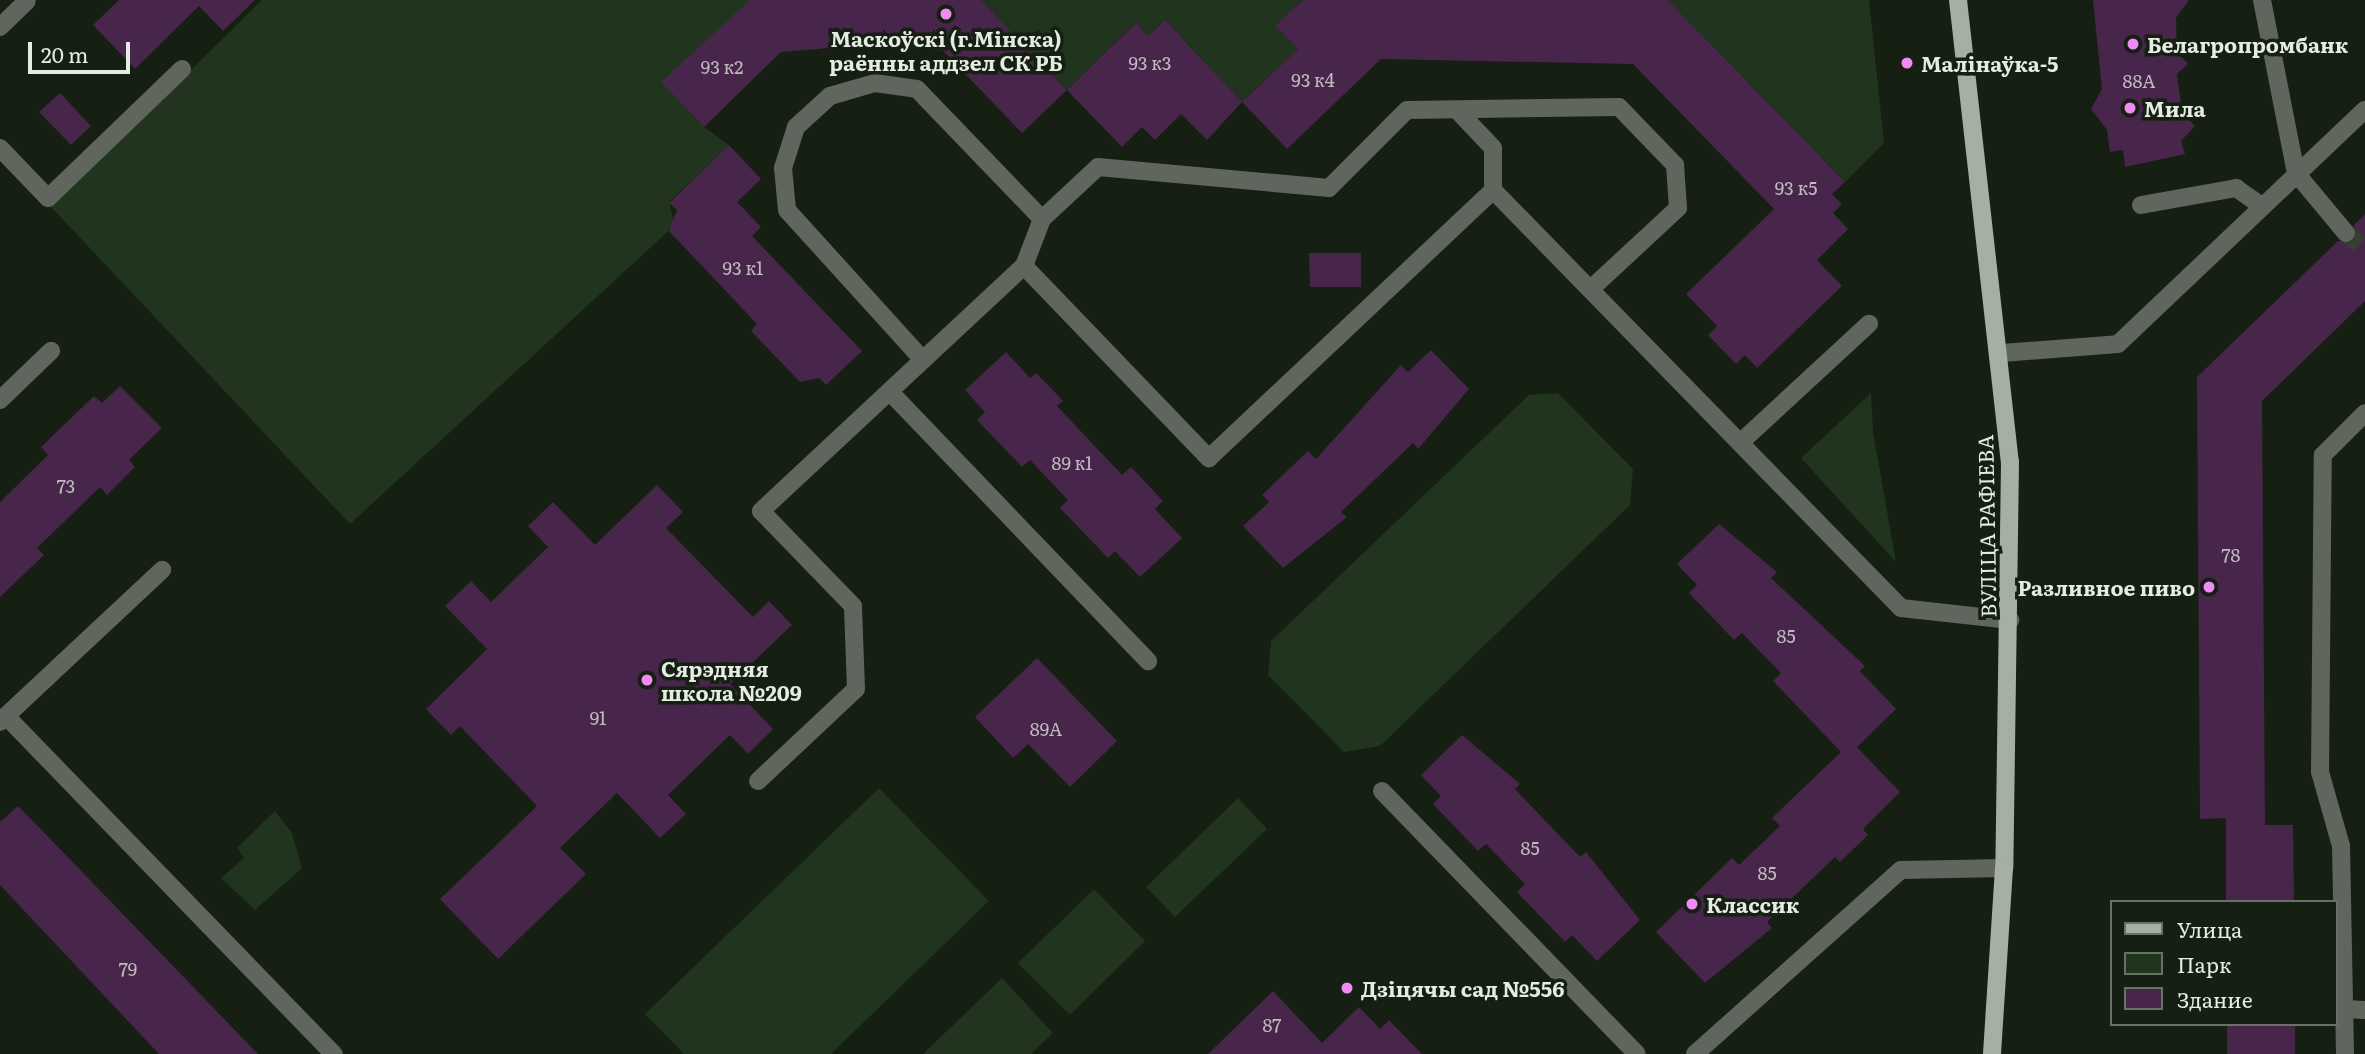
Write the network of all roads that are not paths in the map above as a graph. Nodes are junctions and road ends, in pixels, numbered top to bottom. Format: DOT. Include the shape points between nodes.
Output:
graph roads {
  1 [pos="1958,0"];
  2 [pos="2262,0"];
  3 [pos="27,1"];
  4 [pos="0,27"];
  5 [pos="182,69"];
  6 [pos="1457,110"];
  7 [pos="2365,110"];
  8 [pos="0,148"];
  9 [pos="2296,173"];
  10 [pos="1493,190"];
  11 [pos="2141,205"];
  12 [pos="2262,206"];
  13 [pos="1042,219"];
  14 [pos="2346,233"];
  15 [pos="1024,266"];
  16 [pos="1593,287"];
  17 [pos="1869,324"];
  18 [pos="51,351"];
  19 [pos="2002,353"];
  20 [pos="923,360"];
  21 [pos="890,392"];
  22 [pos="0,400"];
  23 [pos="2365,413"];
  24 [pos="1742,441"];
  25 [pos="162,570"];
  26 [pos="2010,620"];
  27 [pos="1148,661"];
  28 [pos="3,719"];
  29 [pos="758,782"];
  30 [pos="1382,791"];
  31 [pos="2004,868"];
  32 [pos="2344,1009"];
  33 [pos="2365,1010"];
  34 [pos="334,1054"];
  35 [pos="1637,1054"];
  36 [pos="1695,1054"];
  37 [pos="1992,1054"];
  38 [pos="2345,1054"];
  1 -- 19 [label="main road, ВУЛІЦА РАФІЕВА"];
  2 -- 9 [label="lane"];
  3 -- 4 [label="lane"];
  5 -- 8 [label="lane" via="48,198"];
  6 -- 10 [label="lane" via="1493,148"];
  6 -- 13 [label="lane" via="1407,110 1329,188 1098,167"];
  6 -- 16 [label="lane" via="1619,107 1675,165 1678,208"];
  7 -- 9 [label="lane"];
  9 -- 12 [label="lane"];
  9 -- 14 [label="lane"];
  10 -- 15 [label="lane" via="1209,458"];
  10 -- 16 [label="lane"];
  11 -- 12 [label="lane" via="2236,188"];
  12 -- 19 [label="lane" via="2118,344"];
  13 -- 15 [label="lane"];
  13 -- 20 [label="lane" via="917,89 876,83 830,96 796,127 783,168 787,210"];
  15 -- 20 [label="lane"];
  16 -- 24 [label="lane"];
  17 -- 24 [label="lane"];
  18 -- 22 [label="lane"];
  19 -- 26 [label="main road, ВУЛІЦА РАФІЕВА"];
  20 -- 21 [label="lane"];
  21 -- 27 [label="lane"];
  21 -- 29 [label="lane" via="761,511 853,606 856,689"];
  23 -- 32 [label="lane" via="2323,454 2320,772 2341,846"];
  24 -- 26 [label="lane" via="1901,608"];
  25 -- 28 [label="lane"];
  26 -- 31 [label="main road, ВУЛІЦА РАФІЕВА"];
  28 -- 34 [label="lane"];
  30 -- 35 [label="lane"];
  31 -- 36 [label="lane" via="1901,870"];
  31 -- 37 [label="main road, ВУЛІЦА РАФІЕВА"];
  32 -- 33 [label="lane"];
  32 -- 38 [label="lane"];
}
